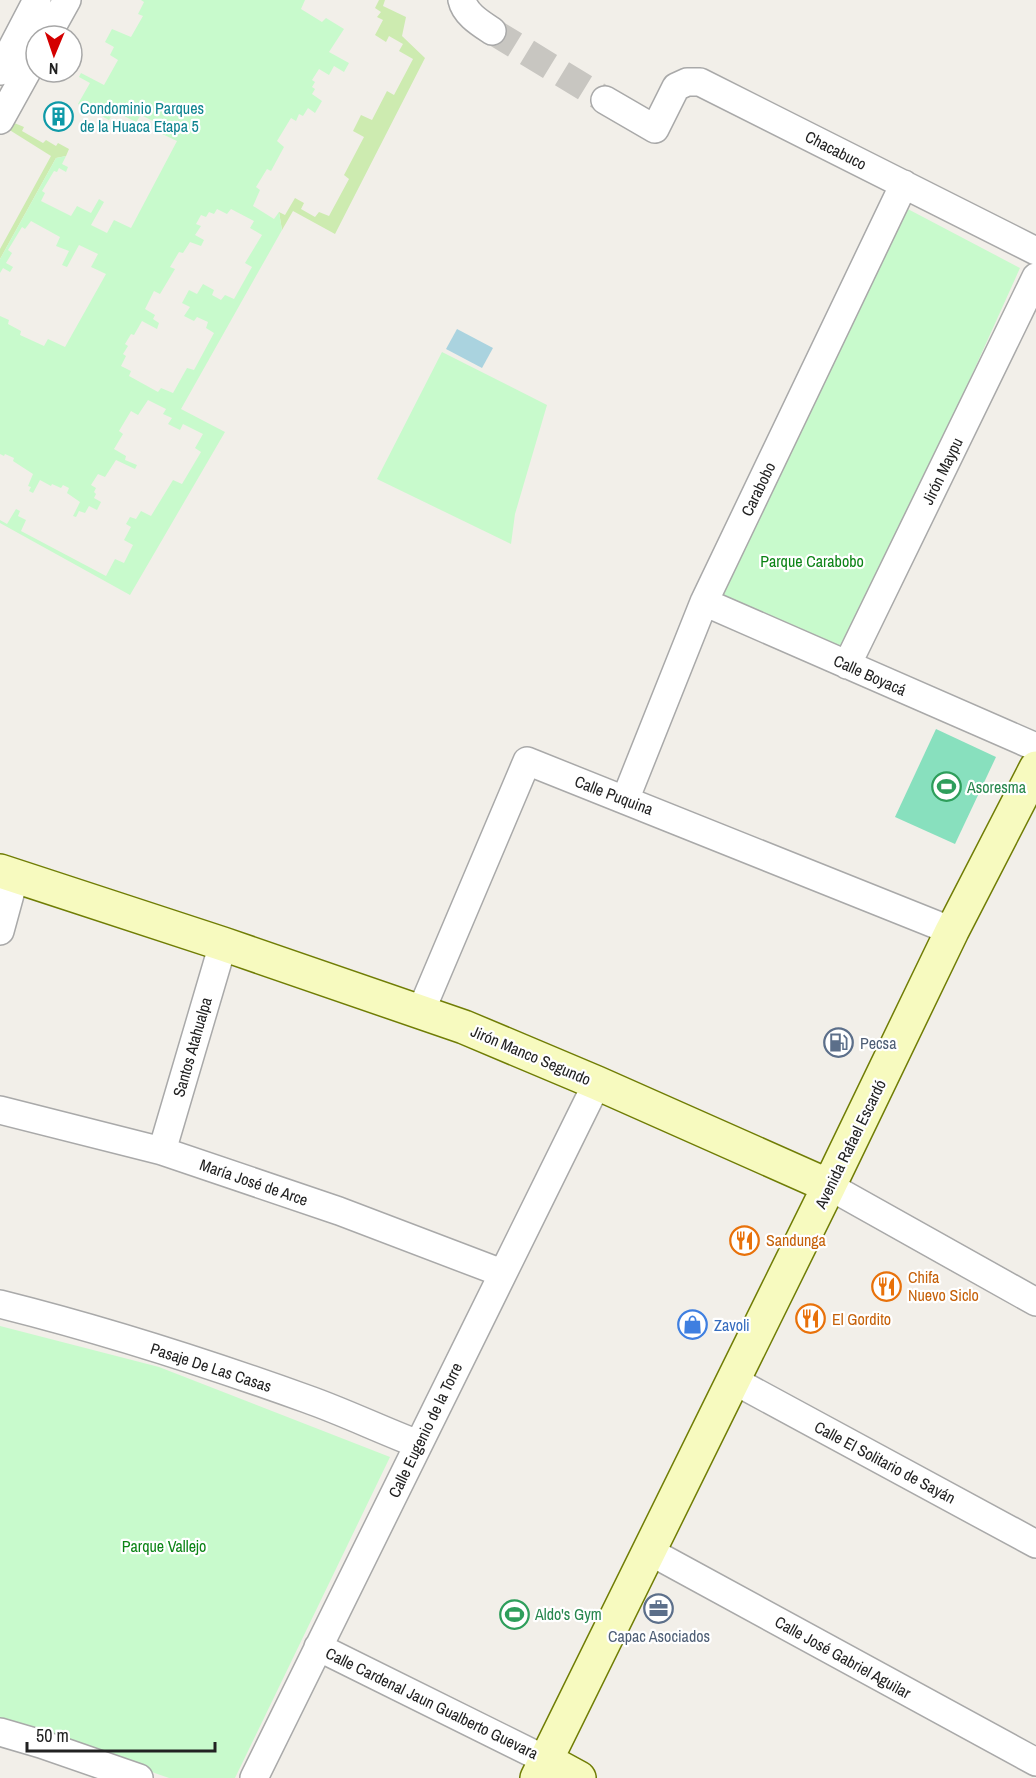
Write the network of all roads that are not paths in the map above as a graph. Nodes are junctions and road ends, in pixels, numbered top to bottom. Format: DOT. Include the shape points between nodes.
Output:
graph roads {
  1 [pos="37,0"];
  2 [pos="67,0"];
  3 [pos="462,0"];
  4 [pos="54,24"];
  5 [pos="492,32"];
  6 [pos="0,71"];
  7 [pos="24,77"];
  8 [pos="605,100"];
  9 [pos="0,120"];
  10 [pos="904,184"];
  11 [pos="1036,251"];
  12 [pos="1036,277"];
  13 [pos="704,602"];
  14 [pos="848,665"];
  15 [pos="1036,747"];
  16 [pos="1036,768"];
  17 [pos="625,800"];
  18 [pos="8,874"];
  19 [pos="952,931"];
  20 [pos="0,932"];
  21 [pos="223,944"];
  22 [pos="421,1011"];
  23 [pos="597,1083"];
  24 [pos="0,1110"];
  25 [pos="162,1151"];
  26 [pos="829,1186"];
  27 [pos="502,1274"];
  28 [pos="1036,1302"];
  29 [pos="0,1304"];
  30 [pos="733,1380"];
  31 [pos="418,1444"];
  32 [pos="1036,1544"];
  33 [pos="649,1551"];
  34 [pos="318,1647"];
  35 [pos="0,1732"];
  36 [pos="1036,1762"];
  37 [pos="541,1769"];
  38 [pos="139,1778"];
  39 [pos="254,1778"];
  40 [pos="579,1778"];
  1 -- 6 [label="street"];
  2 -- 4 [label="street"];
  3 -- 5 [label="street" via="464,8"];
  7 -- 9 [label="street"];
  8 -- 10 [label="street, Chacabuco" via="655,129 676,87 687,81 700,82"];
  10 -- 11 [label="street, Chacabuco"];
  10 -- 13 [label="street, Carabobo"];
  12 -- 14 [label="street, Jirón Maypu"];
  13 -- 14 [label="street, Calle Boyacá"];
  13 -- 17 [label="street, Carabobo"];
  14 -- 15 [label="street, Calle Boyacá"];
  16 -- 19 [label="main road, Avenida Rafael Escardó"];
  17 -- 19 [label="street, Calle Puquina"];
  17 -- 22 [label="street, Calle Puquina" via="526,761"];
  18 -- 20 [label="street"];
  18 -- 21 [label="main road, Jirón Manco Segundo"];
  19 -- 26 [label="main road, Avenida Rafael Escardó"];
  21 -- 22 [label="main road, Jirón Manco Segundo"];
  21 -- 25 [label="street, Santos Atahualpa"];
  22 -- 23 [label="main road, Jirón Manco Segundo"];
  23 -- 26 [label="main road, Jirón Manco Segundo"];
  23 -- 27 [label="street, Calle Eugenio de la Torre"];
  24 -- 25 [label="street, María José de Arce"];
  25 -- 27 [label="street, María José de Arce" via="339,1211"];
  26 -- 28 [label="street, Jirón Manco Segundo"];
  26 -- 30 [label="main road, Avenida Rafael Escardó"];
  27 -- 31 [label="street, Calle Eugenio de la Torre"];
  29 -- 31 [label="street, Pasaje De Las Casas" via="309,1399"];
  30 -- 32 [label="street, Calle El Solitario de Sayán"];
  30 -- 33 [label="main road, Avenida Rafael Escardó"];
  31 -- 34 [label="street, Calle Eugenio de la Torre"];
  33 -- 36 [label="street, Calle José Gabriel Aguilar"];
  33 -- 37 [label="main road, Avenida Rafael Escardó"];
  34 -- 37 [label="street, Calle Cardenal Jaun Gualberto Guevara"];
  34 -- 39 [label="street, Calle Eugenio de la Torre"];
  35 -- 38 [label="street"];
  37 -- 40 [label="main road"];
}
